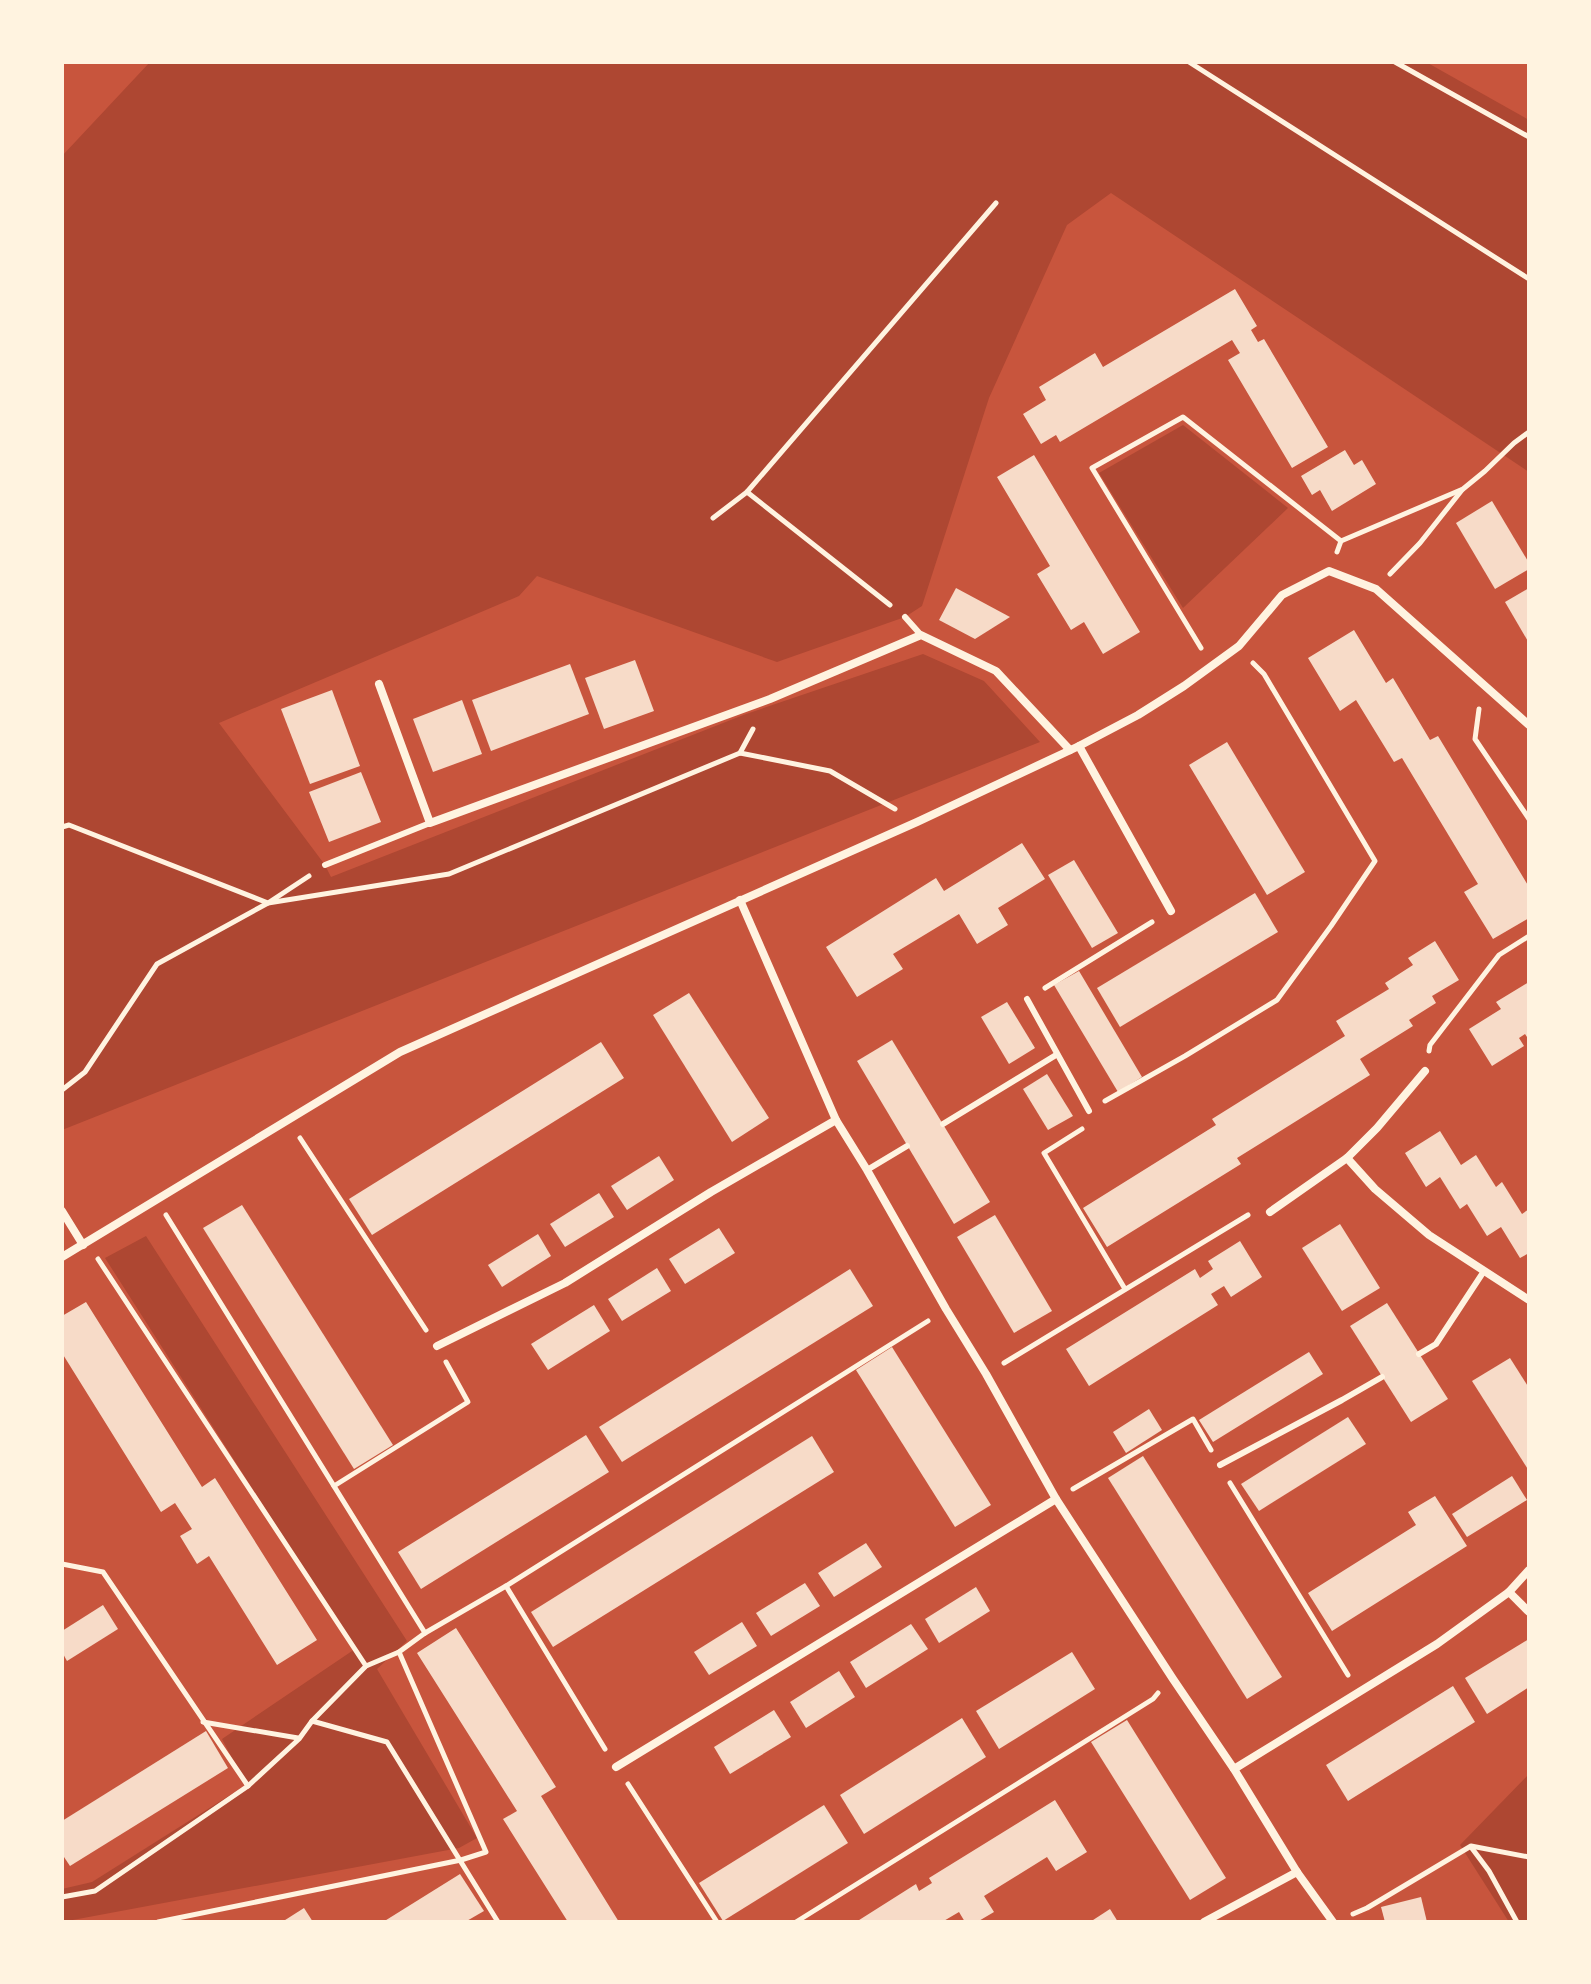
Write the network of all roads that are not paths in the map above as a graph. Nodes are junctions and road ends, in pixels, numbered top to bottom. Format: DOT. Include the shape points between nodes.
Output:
graph roads {
  1 [pos="905,617"];
  2 [pos="921,635"];
  3 [pos="379,684"];
  4 [pos="1529,725"];
  5 [pos="1074,748"];
  6 [pos="430,823"];
  7 [pos="325,865"];
  8 [pos="740,900"];
  9 [pos="1171,911"];
  10 [pos="1027,999"];
  11 [pos="1056,1055"];
  12 [pos="1425,1071"];
  13 [pos="1089,1111"];
  14 [pos="836,1120"];
  15 [pos="943,1124"];
  16 [pos="907,1146"];
  17 [pos="1347,1158"];
  18 [pos="867,1170"];
  19 [pos="62,1211"];
  20 [pos="1270,1212"];
  21 [pos="85,1244"];
  22 [pos="62,1257"];
  23 [pos="1484,1271"];
  24 [pos="1529,1300"];
  25 [pos="437,1346"];
  26 [pos="1419,1354"];
  27 [pos="1382,1377"];
  28 [pos="1220,1465"];
  29 [pos="1056,1499"];
  30 [pos="1529,1570"];
  31 [pos="1509,1592"];
  32 [pos="1529,1612"];
  33 [pos="616,1767"];
  34 [pos="1234,1769"];
  35 [pos="1297,1872"];
  36 [pos="1204,1922"];
  37 [pos="1333,1922"];
  1 -- 2 [label="lane"];
  2 -- 5 [label="street" via="996,671"];
  2 -- 6 [label="street" via="770,699"];
  3 -- 6 [label="street"];
  4 -- 5 [label="street" via="1376,589 1329,571 1282,595 1239,646 1211,666 1138,715"];
  5 -- 8 [label="street"];
  5 -- 9 [label="street"];
  6 -- 7 [label="lane"];
  8 -- 14 [label="street"];
  8 -- 21 [label="street" via="400,1052"];
  10 -- 11 [label="lane"];
  11 -- 13 [label="lane"];
  11 -- 15 [label="lane"];
  12 -- 17 [label="street"];
  14 -- 18 [label="street"];
  14 -- 25 [label="street" via="565,1283"];
  16 -- 18 [label="lane"];
  17 -- 20 [label="street"];
  17 -- 23 [label="street" via="1405,1216"];
  18 -- 29 [label="street"];
  19 -- 21 [label="street"];
  21 -- 22 [label="street"];
  23 -- 24 [label="street"];
  23 -- 26 [label="lane" via="1436,1344"];
  27 -- 28 [label="lane"];
  29 -- 33 [label="street"];
  29 -- 34 [label="street"];
  30 -- 31 [label="street"];
  31 -- 32 [label="street"];
  31 -- 34 [label="street" via="1437,1644"];
  34 -- 35 [label="street"];
  35 -- 36 [label="street"];
  35 -- 37 [label="street"];
}
